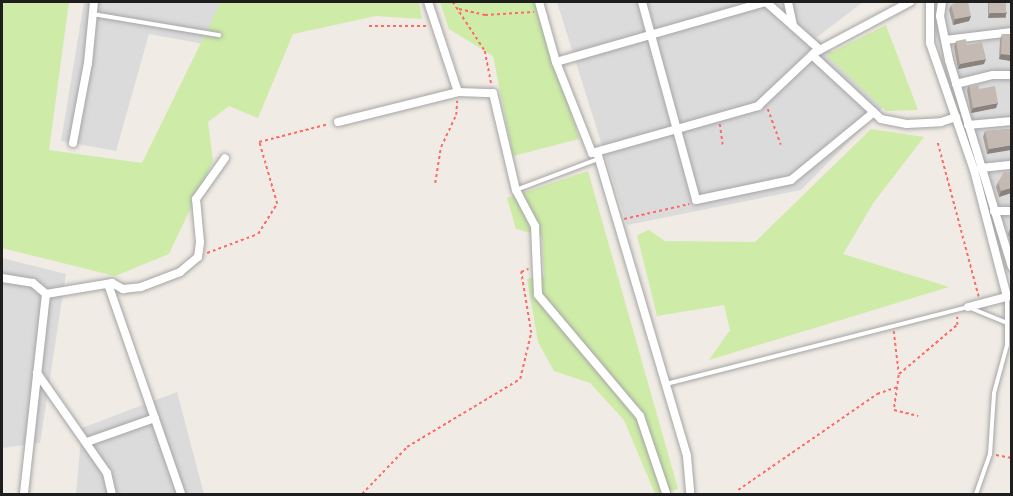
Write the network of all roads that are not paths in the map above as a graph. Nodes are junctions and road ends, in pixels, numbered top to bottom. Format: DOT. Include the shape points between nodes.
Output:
graph roads {
  1 [pos="94,2"];
  2 [pos="428,2"];
  3 [pos="538,2"];
  4 [pos="642,2"];
  5 [pos="763,2"];
  6 [pos="788,2"];
  7 [pos="910,2"];
  8 [pos="930,2"];
  9 [pos="942,2"];
  10 [pos="93,14"];
  11 [pos="793,26"];
  12 [pos="1011,32"];
  13 [pos="652,34"];
  14 [pos="219,35"];
  15 [pos="945,40"];
  16 [pos="820,50"];
  17 [pos="812,55"];
  18 [pos="556,63"];
  19 [pos="1011,75"];
  20 [pos="956,84"];
  21 [pos="458,92"];
  22 [pos="874,112"];
  23 [pos="956,117"];
  24 [pos="1011,121"];
  25 [pos="338,122"];
  26 [pos="968,125"];
  27 [pos="678,129"];
  28 [pos="73,143"];
  29 [pos="598,155"];
  30 [pos="225,158"];
  31 [pos="1011,165"];
  32 [pos="981,168"];
  33 [pos="516,190"];
  34 [pos="994,211"];
  35 [pos="1011,211"];
  36 [pos="1011,267"];
  37 [pos="2,278"];
  38 [pos="108,284"];
  39 [pos="46,294"];
  40 [pos="1009,296"];
  41 [pos="968,307"];
  42 [pos="1007,323"];
  43 [pos="38,373"];
  44 [pos="664,384"];
  45 [pos="155,418"];
  46 [pos="87,442"];
  47 [pos="666,493"];
  48 [pos="24,495"];
  49 [pos="112,495"];
  50 [pos="181,495"];
  51 [pos="690,495"];
  52 [pos="976,495"];
  1 -- 10 [label="street"];
  2 -- 21 [label="street"];
  3 -- 18 [label="street"];
  4 -- 13 [label="street"];
  5 -- 11 [label="street"];
  5 -- 13 [label="street"];
  6 -- 11 [label="street"];
  7 -- 16 [label="street"];
  8 -- 23 [label="street" via="930,44"];
  9 -- 15 [label="street" via="940,16"];
  10 -- 14 [label="lane"];
  10 -- 28 [label="street"];
  11 -- 16 [label="street"];
  12 -- 15 [label="street"];
  13 -- 18 [label="street"];
  13 -- 27 [label="street"];
  15 -- 20 [label="street"];
  16 -- 17 [label="street"];
  17 -- 22 [label="street"];
  17 -- 27 [label="street" via="758,105"];
  18 -- 29 [label="street" via="592,153"];
  19 -- 20 [label="street"];
  20 -- 26 [label="street"];
  21 -- 25 [label="street"];
  21 -- 33 [label="street" via="494,93"];
  22 -- 23 [label="street" via="881,119 907,124"];
  22 -- 27 [label="street" via="791,180 696,200"];
  23 -- 40 [label="street"];
  24 -- 26 [label="street"];
  26 -- 32 [label="street"];
  27 -- 29 [label="street"];
  29 -- 33 [label="lane"];
  29 -- 44 [label="street"];
  30 -- 38 [label="street" via="196,199 198,257 180,273 141,288 123,289"];
  31 -- 32 [label="street"];
  32 -- 34 [label="street"];
  33 -- 47 [label="street" via="535,226 538,295 640,417"];
  34 -- 35 [label="street"];
  34 -- 36 [label="street"];
  37 -- 39 [label="street" via="33,284"];
  38 -- 39 [label="street"];
  38 -- 45 [label="street"];
  39 -- 43 [label="street"];
  40 -- 41 [label="street"];
  40 -- 42 [label="lane"];
  41 -- 42 [label="lane"];
  41 -- 44 [label="lane"];
  42 -- 52 [label="lane" via="1007,345 994,393 990,454"];
  43 -- 46 [label="street"];
  43 -- 48 [label="street"];
  44 -- 51 [label="street" via="687,456"];
  45 -- 46 [label="street"];
  45 -- 50 [label="street"];
  46 -- 49 [label="street" via="107,473"];
}
